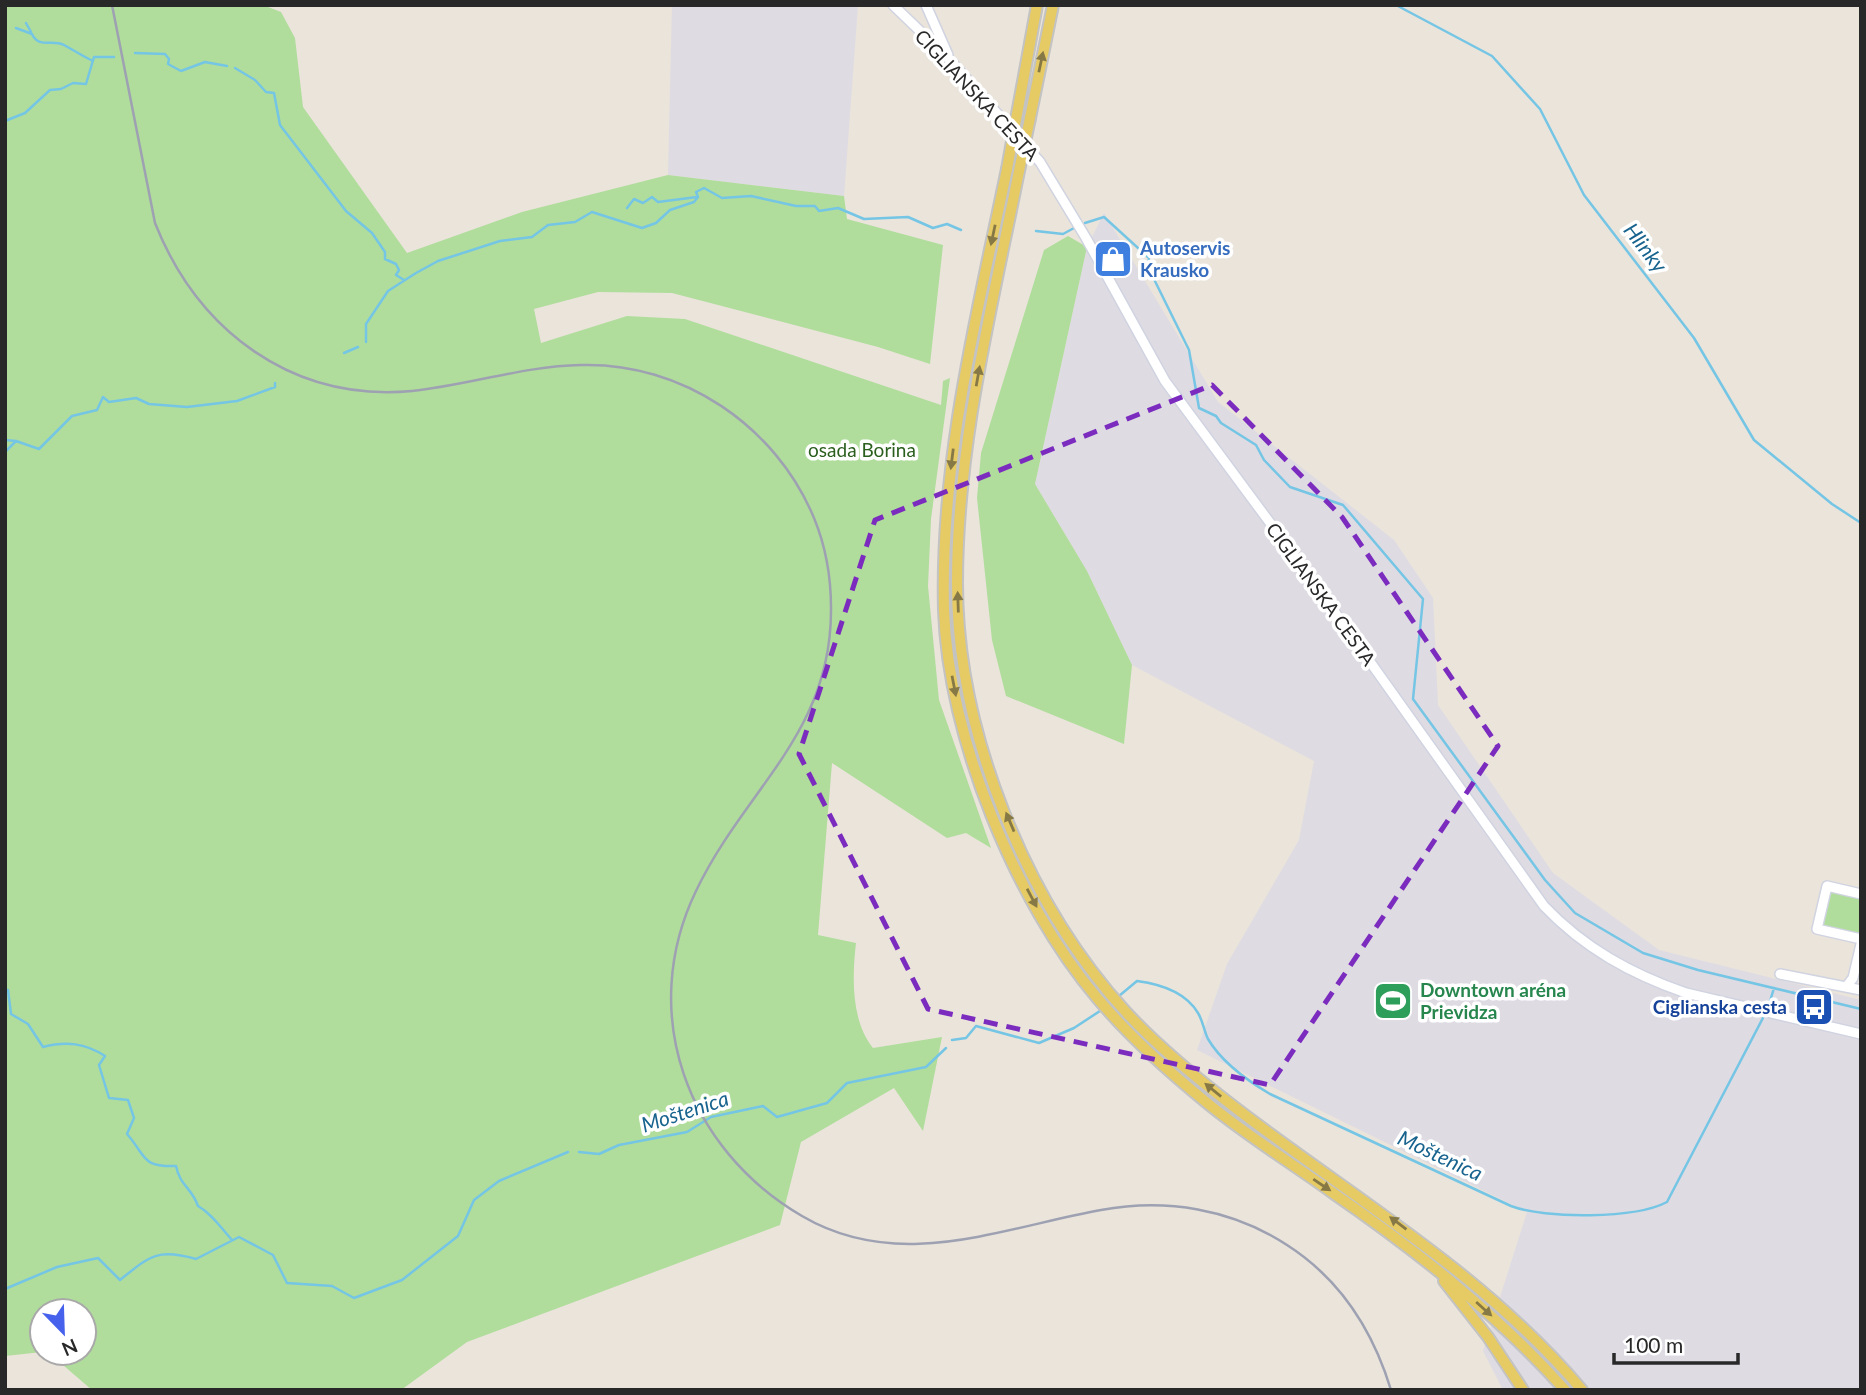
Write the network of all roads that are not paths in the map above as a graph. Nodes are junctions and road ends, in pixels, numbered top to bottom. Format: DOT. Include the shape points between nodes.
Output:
graph roads {
  1 [pos="893,5"];
  2 [pos="926,5"];
  3 [pos="1037,5"];
  4 [pos="1053,5"];
  5 [pos="950,60"];
  6 [pos="1861,894"];
  7 [pos="1861,941"];
  8 [pos="1780,974"];
  9 [pos="1857,979"];
  10 [pos="1846,988"];
  11 [pos="1861,990"];
  12 [pos="1861,1034"];
  13 [pos="1432,1265"];
  14 [pos="1523,1390"];
  15 [pos="1565,1390"];
  16 [pos="1582,1390"];
  1 -- 5 [label="street, CIGLIANSKA CESTA"];
  2 -- 5 [label="street"];
  3 -- 13 [label="main road, one-way, bridge" via="953,454 945,535 947,640 967,742 986,803 1042,916 1096,998 1116,1020 1233,1123"];
  16 -- 4 [label="main road, one-way, bridge" via="1520,1322 1452,1264 1238,1110 1125,1011 1052,908 999,796 973,717 960,637 958,534 966,455"];
  5 -- 12 [label="street, CIGLIANSKA CESTA" via="1040,162 1164,381 1544,906 1587,945 1643,977 1686,993"];
  6 -- 7 [label="street" via="1826,886 1816,929"];
  7 -- 9 [label="street"];
  8 -- 10 [label="street"];
  9 -- 10 [label="street"];
  10 -- 11 [label="street"];
  13 -- 14 [label="main road"];
  13 -- 15 [label="main road, one-way" via="1538,1359"];
}
